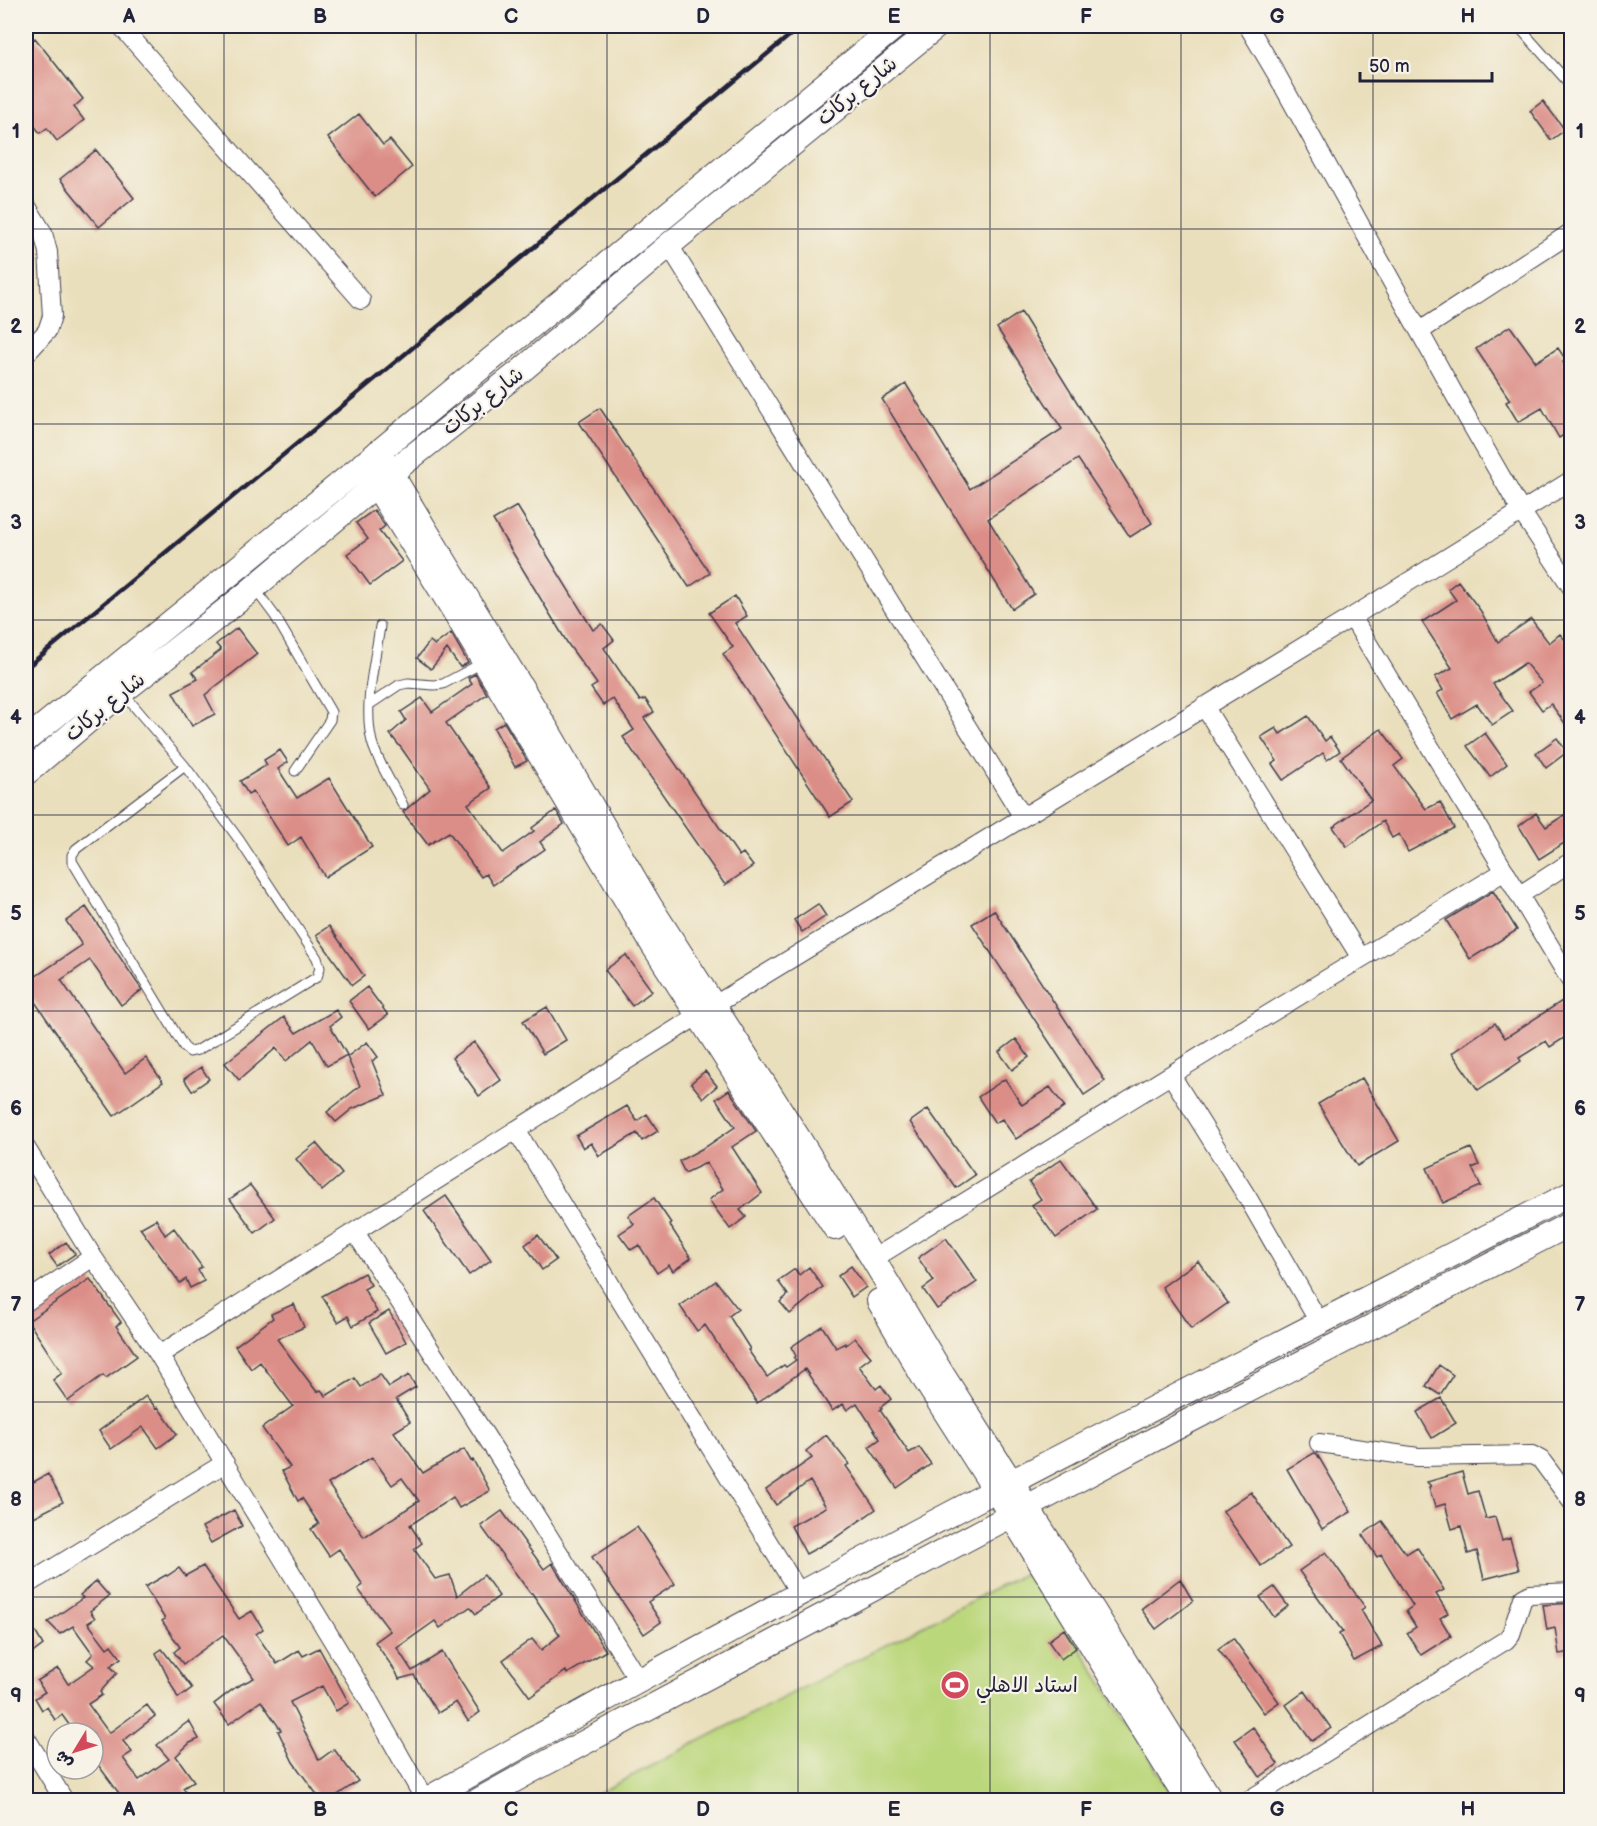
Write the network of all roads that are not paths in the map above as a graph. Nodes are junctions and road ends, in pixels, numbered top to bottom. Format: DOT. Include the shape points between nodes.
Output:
graph roads {
  1 [pos="122,26"];
  2 [pos="896,26"];
  3 [pos="937,26"];
  4 [pos="1248,26"];
  5 [pos="1518,26"];
  6 [pos="1572,84"];
  7 [pos="26,205"];
  8 [pos="1572,232"];
  9 [pos="669,245"];
  10 [pos="361,300"];
  11 [pos="1420,331"];
  12 [pos="26,354"];
  13 [pos="371,458"];
  14 [pos="383,479"];
  15 [pos="1572,480"];
  16 [pos="1521,511"];
  17 [pos="254,587"];
  18 [pos="1572,588"];
  19 [pos="1352,617"];
  20 [pos="380,626"];
  21 [pos="484,662"];
  22 [pos="122,692"];
  23 [pos="369,705"];
  24 [pos="1204,706"];
  25 [pos="26,740"];
  26 [pos="185,766"];
  27 [pos="295,771"];
  28 [pos="26,773"];
  29 [pos="403,805"];
  30 [pos="1023,817"];
  31 [pos="1572,861"];
  32 [pos="1505,871"];
  33 [pos="1520,895"];
  34 [pos="1361,958"];
  35 [pos="1572,983"];
  36 [pos="705,1011"];
  37 [pos="1171,1075"];
  38 [pos="516,1130"];
  39 [pos="26,1148"];
  40 [pos="1572,1193"];
  41 [pos="1572,1223"];
  42 [pos="355,1232"];
  43 [pos="93,1257"];
  44 [pos="873,1258"];
  45 [pos="26,1302"];
  46 [pos="1319,1322"];
  47 [pos="159,1355"];
  48 [pos="1319,1443"];
  49 [pos="225,1463"];
  50 [pos="1004,1486"];
  51 [pos="1572,1502"];
  52 [pos="1019,1511"];
  53 [pos="26,1585"];
  54 [pos="1572,1592"];
  55 [pos="800,1594"];
  56 [pos="639,1681"];
  57 [pos="26,1738"];
  58 [pos="64,1800"];
  59 [pos="426,1800"];
  60 [pos="479,1800"];
  61 [pos="1187,1800"];
  62 [pos="1211,1800"];
  63 [pos="1249,1800"];
  1 -- 10 [label="street"];
  2 -- 13 [label="street, شارع بركات"];
  3 -- 9 [label="street, شارع بركات"];
  4 -- 11 [label="street"];
  5 -- 6 [label="lane"];
  7 -- 12 [label="street" via="43,233 48,252 52,316 47,331"];
  8 -- 11 [label="street"];
  9 -- 14 [label="street, شارع بركات" via="522,370"];
  9 -- 30 [label="street"];
  11 -- 16 [label="street"];
  13 -- 14 [label="street"];
  13 -- 25 [label="street, شارع بركات"];
  14 -- 17 [label="street, شارع بركات"];
  14 -- 21 [label="street"];
  14 -- 36 [label="street" via="549,733 650,906"];
  15 -- 16 [label="street"];
  16 -- 18 [label="street"];
  16 -- 19 [label="street"];
  17 -- 22 [label="street, شارع بركات"];
  17 -- 27 [label="lane" via="331,712 330,720"];
  19 -- 24 [label="street"];
  19 -- 32 [label="street"];
  20 -- 23 [label="lane"];
  21 -- 23 [label="lane" via="443,684 399,685"];
  21 -- 36 [label="street"];
  22 -- 26 [label="lane"];
  22 -- 28 [label="street, شارع بركات"];
  23 -- 29 [label="lane" via="375,752"];
  24 -- 30 [label="street"];
  24 -- 34 [label="street"];
  26 -- 26 [label="lane" via="240,842 320,968 317,977 190,1052 72,861 76,849"];
  30 -- 36 [label="street"];
  31 -- 33 [label="street"];
  32 -- 33 [label="street"];
  32 -- 34 [label="street"];
  33 -- 35 [label="street"];
  34 -- 37 [label="street"];
  36 -- 38 [label="street"];
  36 -- 44 [label="street"];
  36 -- 50 [label="street" via="925,1380"];
  37 -- 44 [label="street"];
  37 -- 46 [label="street"];
  38 -- 42 [label="street"];
  38 -- 55 [label="street"];
  39 -- 43 [label="street"];
  40 -- 46 [label="street"];
  41 -- 52 [label="street"];
  42 -- 47 [label="street"];
  42 -- 56 [label="street"];
  43 -- 45 [label="street"];
  43 -- 47 [label="street"];
  44 -- 50 [label="street"];
  46 -- 50 [label="street"];
  47 -- 49 [label="street"];
  48 -- 51 [label="street" via="1418,1457 1532,1455 1541,1460"];
  49 -- 53 [label="street"];
  49 -- 59 [label="street"];
  50 -- 52 [label="street"];
  50 -- 55 [label="street"];
  52 -- 60 [label="street"];
  52 -- 61 [label="street"];
  52 -- 62 [label="street"];
  54 -- 63 [label="street" via="1530,1594 1523,1598 1506,1640"];
  55 -- 56 [label="street"];
  56 -- 59 [label="street"];
  57 -- 58 [label="street"];
}
